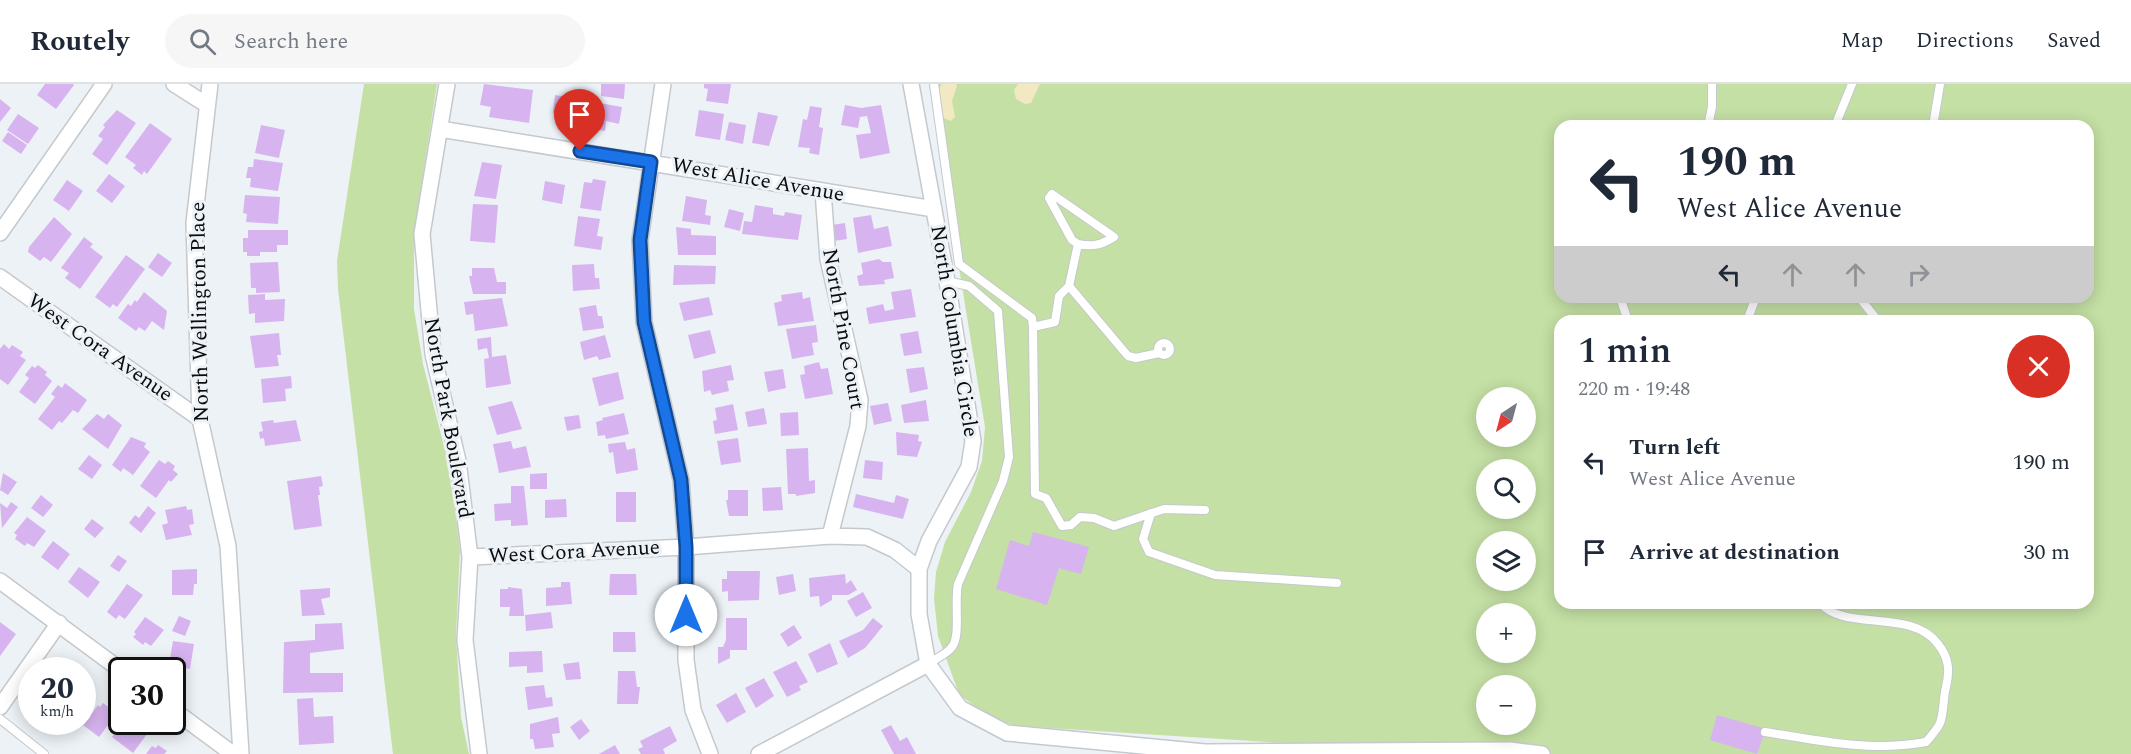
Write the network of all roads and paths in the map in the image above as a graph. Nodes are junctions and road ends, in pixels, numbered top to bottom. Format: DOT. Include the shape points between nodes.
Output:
graph roads {
  1 [pos="104,84"];
  2 [pos="174,84"];
  3 [pos="210,84"];
  4 [pos="447,84"];
  5 [pos="663,84"];
  6 [pos="911,84"];
  7 [pos="934,84"];
  8 [pos="1712,84"];
  9 [pos="1852,84"];
  10 [pos="1940,84"];
  11 [pos="207,105"];
  12 [pos="1709,120"];
  13 [pos="1837,120"];
  14 [pos="1935,120"];
  15 [pos="440,129"];
  16 [pos="651,162"];
  17 [pos="823,191"];
  18 [pos="934,209"];
  19 [pos="0,232"];
  20 [pos="1078,244"];
  21 [pos="0,277"];
  22 [pos="947,281"];
  23 [pos="1069,286"];
  24 [pos="1864,303"];
  25 [pos="1873,315"];
  26 [pos="1033,327"];
  27 [pos="1159,353"];
  28 [pos="200,419"];
  29 [pos="1205,510"];
  30 [pos="1151,513"];
  31 [pos="830,536"];
  32 [pos="686,547"];
  33 [pos="470,557"];
  34 [pos="919,569"];
  35 [pos="0,581"];
  36 [pos="1337,583"];
  37 [pos="1825,609"];
  38 [pos="58,623"];
  39 [pos="108,660"];
  40 [pos="928,664"];
  41 [pos="0,707"];
  42 [pos="0,719"];
  43 [pos="186,719"];
  44 [pos="1765,732"];
  45 [pos="44,754"];
  46 [pos="233,754"];
  47 [pos="241,754"];
  48 [pos="479,754"];
  49 [pos="710,754"];
  50 [pos="759,754"];
  51 [pos="1542,754"];
  1 -- 19 [label="street"];
  2 -- 11 [label="street"];
  3 -- 11 [label="street, North Wellington Place"];
  4 -- 15 [label="street, North Park Boulevard"];
  5 -- 16 [label="street"];
  6 -- 18 [label="street, North Columbia Circle"];
  7 -- 26 [label="lane" via="959,264 1032,318"];
  8 -- 12 [label="lane"];
  9 -- 13 [label="lane"];
  10 -- 14 [label="lane"];
  11 -- 28 [label="street, North Wellington Place" via="194,223"];
  15 -- 16 [label="street, West Alice Avenue"];
  15 -- 33 [label="street, North Park Boulevard" via="422,234 433,354 458,461"];
  16 -- 17 [label="street, West Alice Avenue"];
  16 -- 32 [label="street" via="640,240 644,322 681,480"];
  17 -- 18 [label="street, West Alice Avenue"];
  17 -- 31 [label="street, North Pine Court" via="828,259 860,400 858,426"];
  18 -- 22 [label="street, North Columbia Circle"];
  20 -- 20 [label="lane" via="1101,245 1114,237 1052,194 1049,198"];
  20 -- 23 [label="lane"];
  21 -- 28 [label="street, West Cora Avenue"];
  22 -- 34 [label="street, North Columbia Circle" via="973,441 969,467 928,541"];
  22 -- 40 [label="lane" via="969,286 998,311 1009,458 1003,481 958,584 956,639 952,647"];
  23 -- 26 [label="lane" via="1059,296 1055,322"];
  23 -- 27 [label="lane" via="1128,356"];
  24 -- 25 [label="lane"];
  26 -- 30 [label="lane" via="1035,494 1046,498 1062,526 1071,525 1080,517 1114,526"];
  28 -- 47 [label="street, North Wellington Place" via="228,546"];
  29 -- 30 [label="lane"];
  30 -- 36 [label="lane" via="1143,539 1149,552 1179,564 1215,574"];
  31 -- 32 [label="street, West Cora Avenue"];
  31 -- 34 [label="street, West Cora Avenue" via="867,537 895,550"];
  32 -- 33 [label="street, West Cora Avenue"];
  32 -- 49 [label="street" via="686,660 693,710"];
  33 -- 48 [label="street, North Park Boulevard" via="465,640"];
  34 -- 40 [label="street, North Columbia Circle" via="919,614"];
  35 -- 38 [label="street"];
  37 -- 44 [label="lane" via="1866,620 1915,625 1932,635 1944,652 1950,671 1940,724 1926,742 1892,748"];
  38 -- 39 [label="street"];
  38 -- 41 [label="street"];
  40 -- 50 [label="street"];
  40 -- 51 [label="street" via="960,708 1007,733 1205,752 1510,750"];
  42 -- 45 [label="lane"];
  43 -- 46 [label="street"];
}
